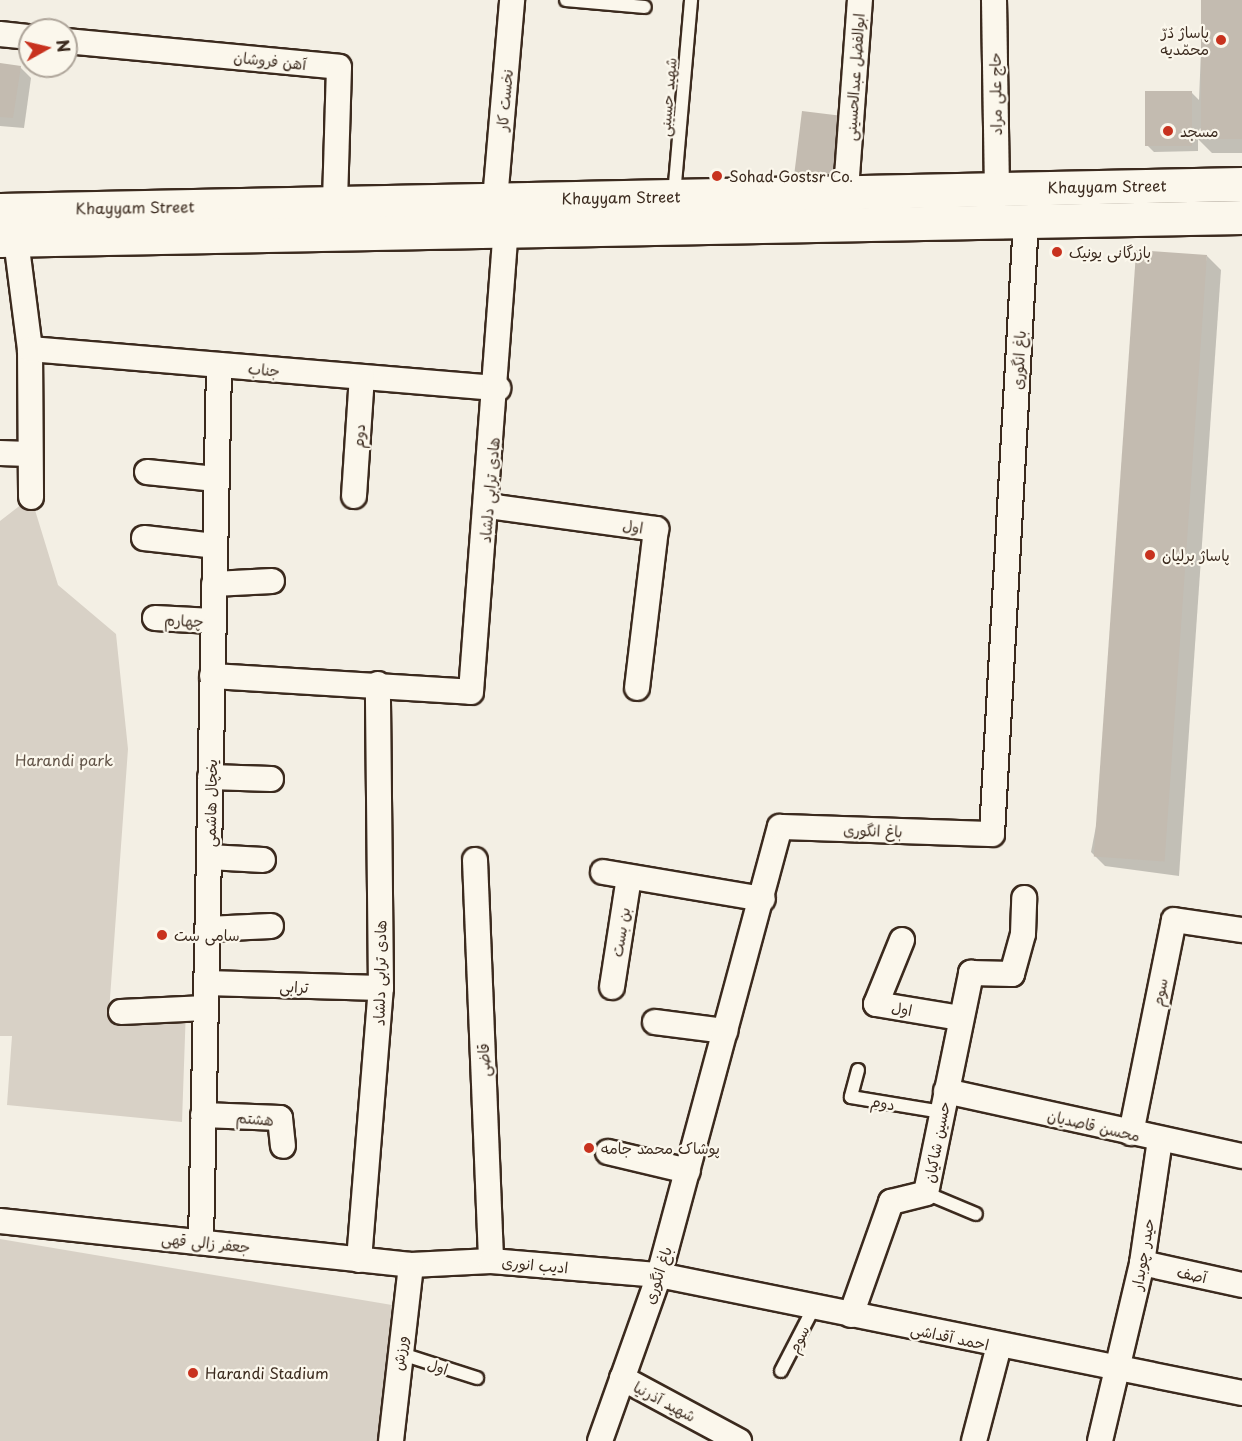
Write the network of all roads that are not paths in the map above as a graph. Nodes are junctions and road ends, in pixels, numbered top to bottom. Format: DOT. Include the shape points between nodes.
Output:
graph roads {
  1 [pos="512,0"];
  2 [pos="566,0"];
  3 [pos="691,0"];
  4 [pos="860,0"];
  5 [pos="994,0"];
  6 [pos="645,7"];
  7 [pos="0,34"];
  8 [pos="18,36"];
  9 [pos="78,42"];
  10 [pos="1242,184"];
  11 [pos="997,189"];
  12 [pos="846,190"];
  13 [pos="674,196"];
  14 [pos="495,200"];
  15 [pos="335,203"];
  16 [pos="0,210"];
  17 [pos="1242,217"];
  18 [pos="1026,221"];
  19 [pos="506,230"];
  20 [pos="8,240"];
  21 [pos="30,350"];
  22 [pos="219,365"];
  23 [pos="362,377"];
  24 [pos="498,388"];
  25 [pos="0,453"];
  26 [pos="29,454"];
  27 [pos="147,472"];
  28 [pos="216,479"];
  29 [pos="354,496"];
  30 [pos="31,497"];
  31 [pos="488,506"];
  32 [pos="144,538"];
  33 [pos="215,546"];
  34 [pos="272,581"];
  35 [pos="214,584"];
  36 [pos="154,618"];
  37 [pos="213,621"];
  38 [pos="212,676"];
  39 [pos="378,684"];
  40 [pos="638,688"];
  41 [pos="210,777"];
  42 [pos="272,779"];
  43 [pos="209,857"];
  44 [pos="263,860"];
  45 [pos="475,860"];
  46 [pos="603,872"];
  47 [pos="629,877"];
  48 [pos="1024,898"];
  49 [pos="763,899"];
  50 [pos="271,926"];
  51 [pos="207,929"];
  52 [pos="1242,930"];
  53 [pos="902,940"];
  54 [pos="206,983"];
  55 [pos="612,987"];
  56 [pos="381,988"];
  57 [pos="206,1008"];
  58 [pos="121,1012"];
  59 [pos="961,1018"];
  60 [pos="655,1022"];
  61 [pos="725,1030"];
  62 [pos="858,1070"];
  63 [pos="944,1102"];
  64 [pos="203,1115"];
  65 [pos="1131,1133"];
  66 [pos="1160,1140"];
  67 [pos="283,1146"];
  68 [pos="608,1152"];
  69 [pos="1242,1156"];
  70 [pos="688,1171"];
  71 [pos="926,1193"];
  72 [pos="976,1214"];
  73 [pos="0,1221"];
  74 [pos="201,1241"];
  75 [pos="359,1260"];
  76 [pos="491,1261"];
  77 [pos="1142,1263"];
  78 [pos="411,1265"];
  79 [pos="659,1275"];
  80 [pos="1242,1285"];
  81 [pos="814,1307"];
  82 [pos="851,1315"];
  83 [pos="999,1346"];
  84 [pos="399,1353"];
  85 [pos="1118,1366"];
  86 [pos="782,1371"];
  87 [pos="477,1378"];
  88 [pos="622,1378"];
  89 [pos="1242,1393"];
  90 [pos="391,1441"];
  91 [pos="600,1441"];
  92 [pos="739,1441"];
  93 [pos="974,1441"];
  94 [pos="1100,1441"];
  1 -- 14 [label="street, نخست کار"];
  2 -- 6 [label="lane"];
  3 -- 13 [label="lane, شهید حسینی"];
  4 -- 12 [label="street, ابوالفضل عبدالحسینی"];
  5 -- 11 [label="street, حاج علی مراد"];
  7 -- 8 [label="street"];
  9 -- 15 [label="street, آهن فروشان" via="339,67"];
  10 -- 11 [label="main road, Khayyam Street"];
  11 -- 12 [label="main road, Khayyam Street"];
  12 -- 13 [label="main road, Khayyam Street"];
  13 -- 14 [label="main road, Khayyam Street"];
  14 -- 15 [label="main road, Khayyam Street"];
  15 -- 16 [label="main road, Khayyam Street"];
  17 -- 18 [label="main road, Khayyam Street"];
  18 -- 19 [label="main road, Khayyam Street"];
  18 -- 49 [label="street, باغ انگوری" via="992,834 780,827"];
  19 -- 20 [label="main road, Khayyam Street"];
  19 -- 24 [label="street, هادی ترابی دلشاد"];
  20 -- 21 [label="street"];
  21 -- 22 [label="street, جناب"];
  21 -- 26 [label="street"];
  22 -- 23 [label="street, جناب"];
  22 -- 28 [label="street, یخچال هاشمی"];
  23 -- 24 [label="street, جناب"];
  23 -- 29 [label="street, دوم"];
  24 -- 31 [label="street, هادی ترابی دلشاد"];
  25 -- 26 [label="street"];
  26 -- 30 [label="street"];
  27 -- 28 [label="street"];
  28 -- 33 [label="street, یخچال هاشمی"];
  31 -- 39 [label="street, هادی ترابی دلشاد" via="471,692"];
  31 -- 40 [label="street, اول" via="656,530"];
  32 -- 33 [label="street"];
  33 -- 35 [label="street, یخچال هاشمی"];
  34 -- 35 [label="street"];
  35 -- 37 [label="street, یخچال هاشمی"];
  36 -- 37 [label="street, چهارم"];
  37 -- 38 [label="street, یخچال هاشمی"];
  38 -- 39 [label="street, هادی ترابی دلشاد"];
  38 -- 41 [label="street, یخچال هاشمی"];
  39 -- 56 [label="street, هادی ترابی دلشاد"];
  41 -- 42 [label="street"];
  41 -- 43 [label="street, یخچال هاشمی"];
  43 -- 44 [label="street"];
  43 -- 51 [label="street, یخچال هاشمی"];
  45 -- 76 [label="street, قاضی"];
  46 -- 47 [label="street"];
  47 -- 49 [label="street"];
  47 -- 55 [label="street, بن بست"];
  48 -- 59 [label="street, حسین شاکیان" via="1023,934 1012,974 971,973"];
  49 -- 61 [label="street, باغ انگوری"];
  50 -- 51 [label="street"];
  51 -- 54 [label="street, یخچال هاشمی"];
  52 -- 65 [label="street, سوم" via="1174,920"];
  53 -- 59 [label="street, اول" via="876,1004"];
  54 -- 56 [label="street, ترابی"];
  54 -- 57 [label="street, یخچال هاشمی"];
  56 -- 75 [label="street, هادی ترابی دلشاد"];
  57 -- 58 [label="street"];
  57 -- 64 [label="street, یخچال هاشمی"];
  59 -- 63 [label="street, حسین شاکیان"];
  60 -- 61 [label="street"];
  61 -- 70 [label="street, باغ انگوری"];
  62 -- 63 [label="lane, دوم" via="851,1097"];
  63 -- 65 [label="street, محسن قاصدیان"];
  63 -- 71 [label="street, حسین شاکیان"];
  64 -- 67 [label="street, هشتم" via="280,1118"];
  64 -- 74 [label="street, یخچال هاشمی"];
  65 -- 66 [label="street, محسن قاصدیان"];
  66 -- 69 [label="street, محسن قاصدیان"];
  66 -- 77 [label="street, حیدر چوبدار"];
  68 -- 70 [label="street"];
  70 -- 79 [label="street, باغ انگوری"];
  71 -- 72 [label="lane"];
  71 -- 82 [label="street, حسین شاکیان" via="891,1202"];
  73 -- 74 [label="street, جعفر زالی قهی"];
  74 -- 75 [label="street, جعفر زالی قهی"];
  75 -- 78 [label="street, جعفر زالی قهی"];
  76 -- 78 [label="street, ادیب انوری"];
  76 -- 79 [label="street, ادیب انوری"];
  77 -- 80 [label="street, آصف"];
  77 -- 85 [label="street, حیدر چوبدار"];
  78 -- 84 [label="street, ورزش"];
  79 -- 81 [label="street, احمد آقداشی"];
  79 -- 88 [label="street, باغ انگوری"];
  81 -- 82 [label="street, احمد آقداشی"];
  81 -- 86 [label="lane, سوم"];
  82 -- 83 [label="street, احمد آقداشی"];
  83 -- 85 [label="street, احمد آقداشی"];
  83 -- 93 [label="street"];
  84 -- 87 [label="lane, اول"];
  84 -- 90 [label="street, ورزش"];
  85 -- 89 [label="street, احمد آقداشی"];
  85 -- 94 [label="street, حیدر چوبدار"];
  88 -- 91 [label="street, باغ انگوری"];
  88 -- 92 [label="street, شهید آذرنیا"];
}
